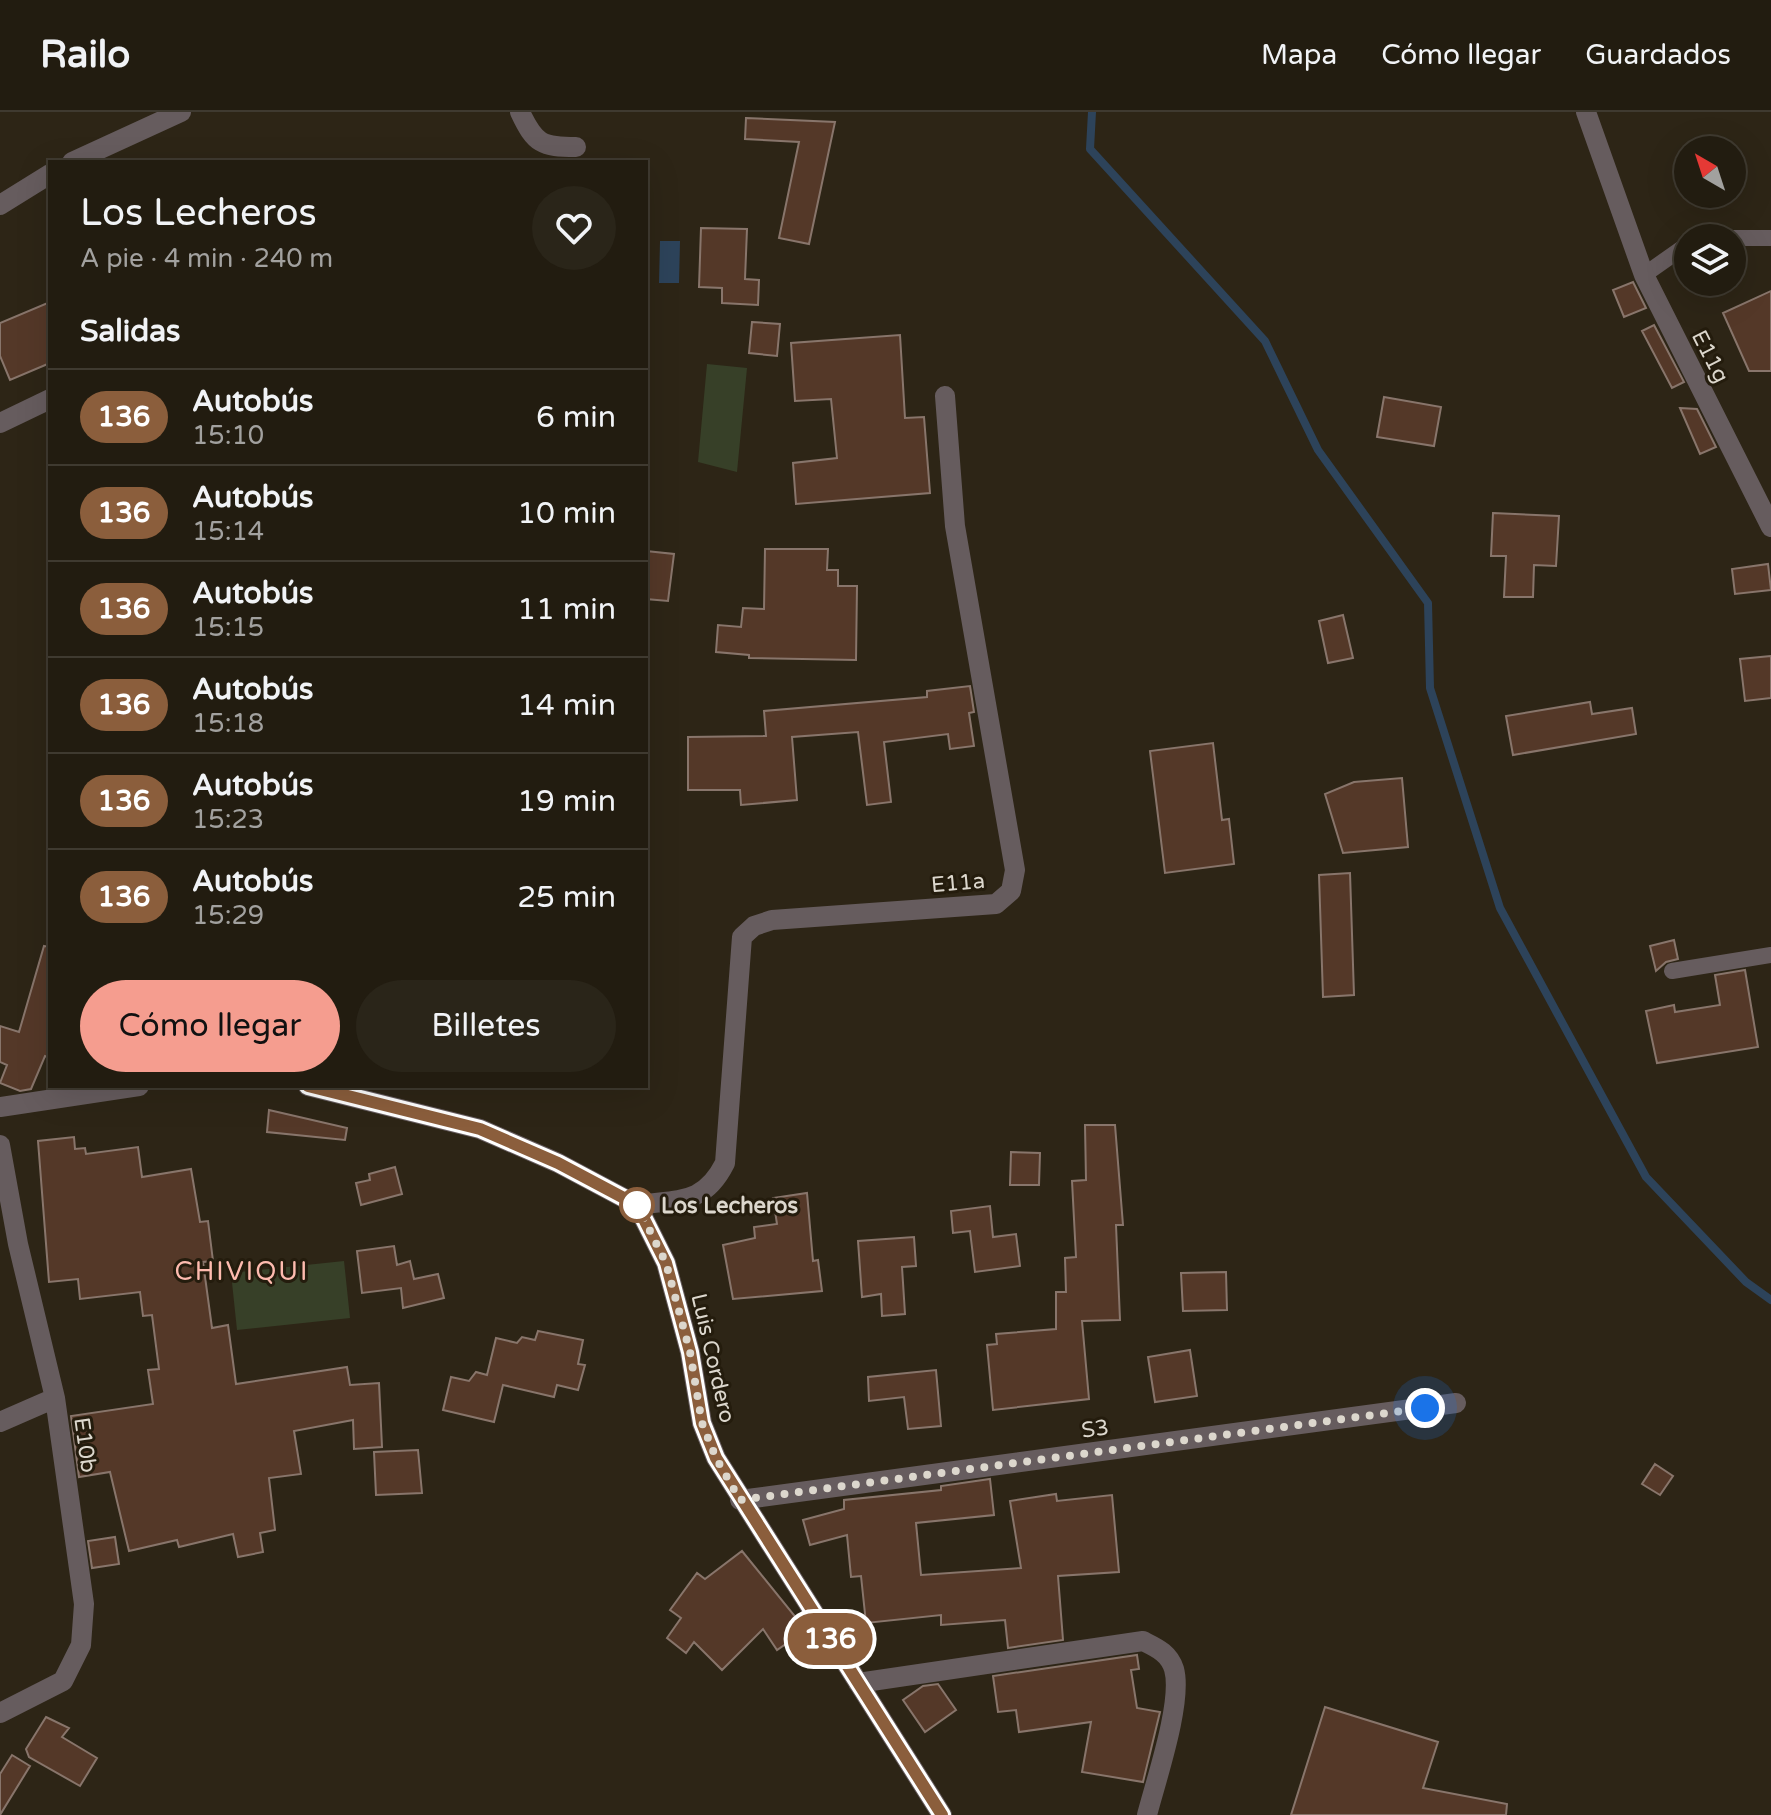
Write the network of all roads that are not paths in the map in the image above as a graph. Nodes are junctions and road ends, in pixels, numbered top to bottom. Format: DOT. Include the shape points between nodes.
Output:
graph roads {
  1 [pos="181,112"];
  2 [pos="520,112"];
  3 [pos="1586,112"];
  4 [pos="576,147"];
  5 [pos="76,160"];
  6 [pos="48,175"];
  7 [pos="0,205"];
  8 [pos="1746,238"];
  9 [pos="1771,238"];
  10 [pos="1674,254"];
  11 [pos="1644,275"];
  12 [pos="945,396"];
  13 [pos="48,400"];
  14 [pos="0,423"];
  15 [pos="1771,527"];
  16 [pos="1771,955"];
  17 [pos="1672,971"];
  18 [pos="126,1088"];
  19 [pos="324,1088"];
  20 [pos="381,1095"];
  21 [pos="0,1107"];
  22 [pos="0,1145"];
  23 [pos="637,1205"];
  24 [pos="55,1398"];
  25 [pos="1456,1403"];
  26 [pos="0,1422"];
  27 [pos="740,1500"];
  28 [pos="858,1683"];
  29 [pos="0,1713"];
  30 [pos="942,1815"];
  31 [pos="1147,1815"];
  1 -- 5 [label="street"];
  2 -- 4 [label="street" via="533,137 547,147"];
  3 -- 11 [label="street, E11g"];
  6 -- 7 [label="street"];
  8 -- 9 [label="lane"];
  10 -- 11 [label="lane"];
  11 -- 15 [label="street, E11g"];
  12 -- 23 [label="street, E11a" via="955,526 1015,870 1011,891 996,904 772,920 754,926 742,937 725,1163 701,1196"];
  13 -- 14 [label="street"];
  16 -- 17 [label="lane"];
  18 -- 21 [label="street"];
  19 -- 20 [label="street"];
  20 -- 23 [label="street" via="480,1129"];
  22 -- 24 [label="street, E10b"];
  23 -- 27 [label="street, Luis Cordero" via="666,1263 702,1423"];
  24 -- 26 [label="street"];
  24 -- 29 [label="street, E10b" via="84,1604 81,1645 63,1681"];
  25 -- 27 [label="street, S3"];
  27 -- 28 [label="street, Luis Cordero"];
  28 -- 30 [label="street, Luis Cordero"];
  28 -- 31 [label="street" via="1143,1641 1164,1651 1174,1667 1177,1691"];
}
